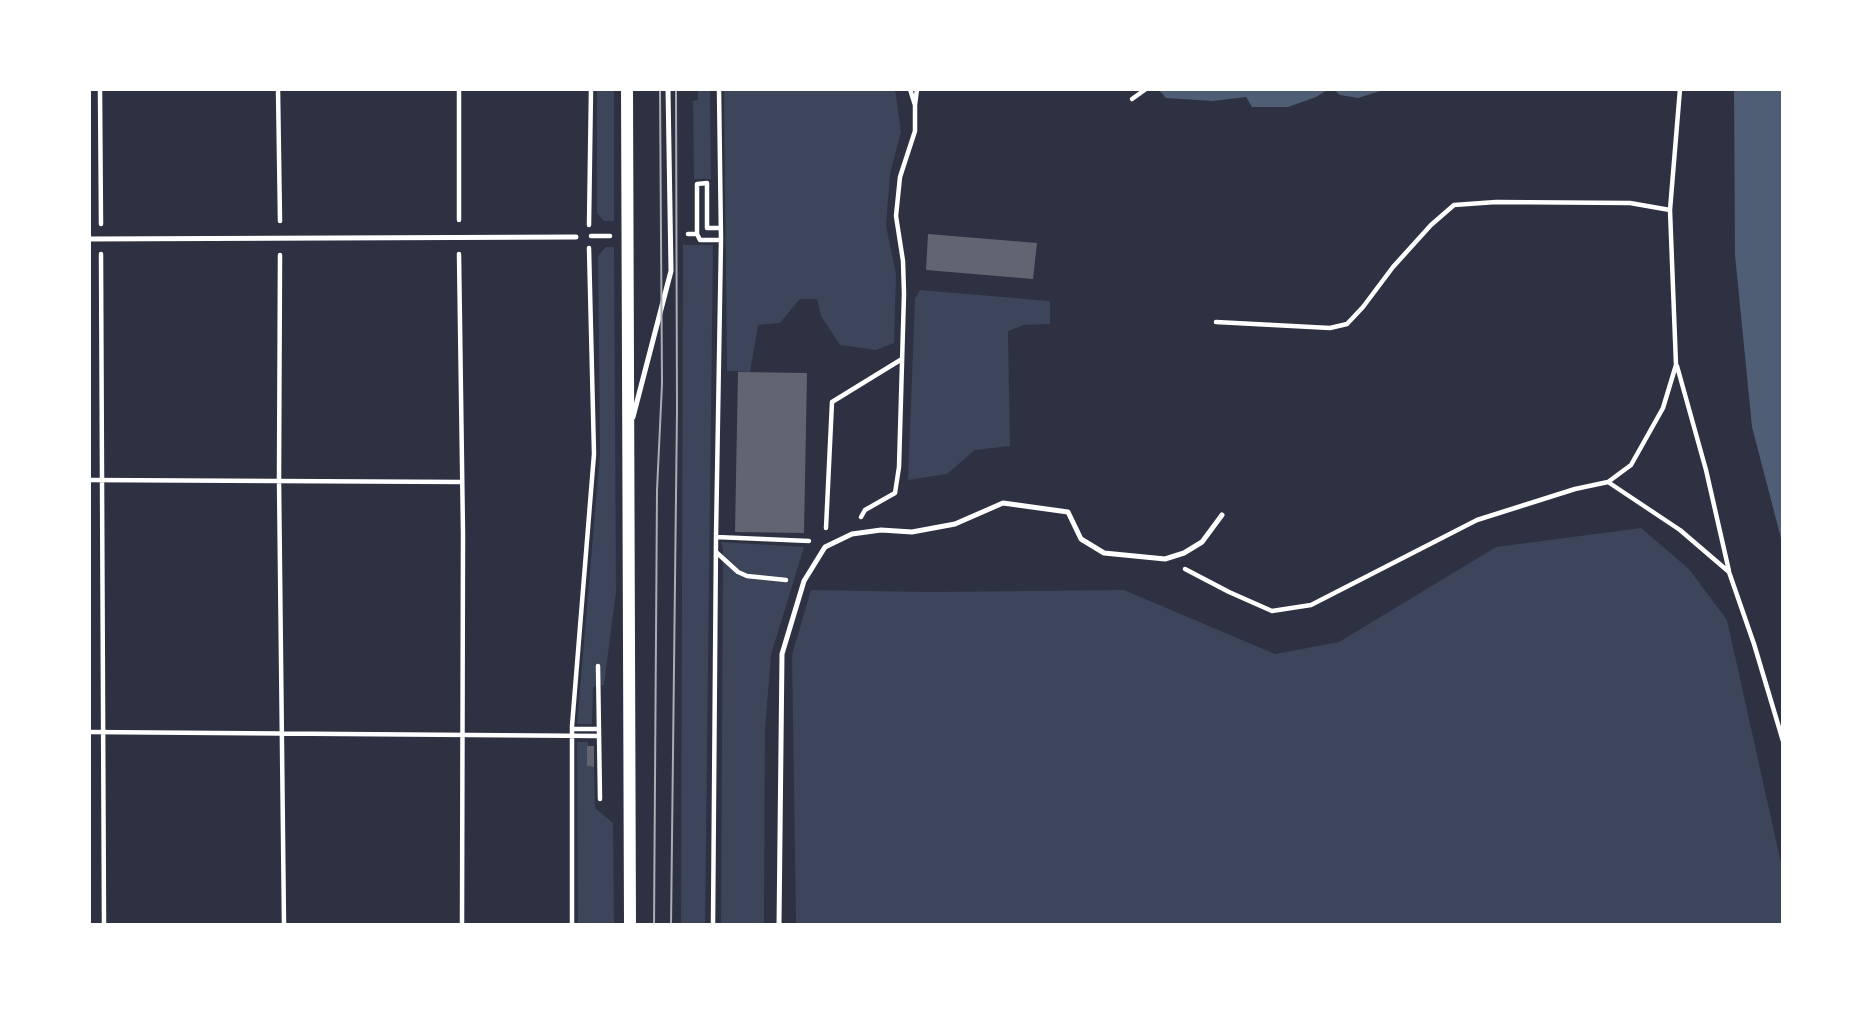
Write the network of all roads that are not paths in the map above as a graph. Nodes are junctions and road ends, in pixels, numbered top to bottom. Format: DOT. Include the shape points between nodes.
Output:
graph roads {
  1 [pos="627,89"];
  2 [pos="668,89"];
  3 [pos="576,237"];
  4 [pos="89,239"];
  5 [pos="627,437"];
  6 [pos="1222,515"];
  7 [pos="630,925"];
  8 [pos="779,925"];
  1 -- 5 [label="street"];
  2 -- 5 [label="lane" via="671,271"];
  3 -- 4 [label="lane"];
  5 -- 7 [label="street"];
  6 -- 8 [label="lane" via="1202,542 1165,559 1104,553 1082,539 1068,512 1003,503 955,524 912,532 852,534 825,547 804,581 782,654"];
}
